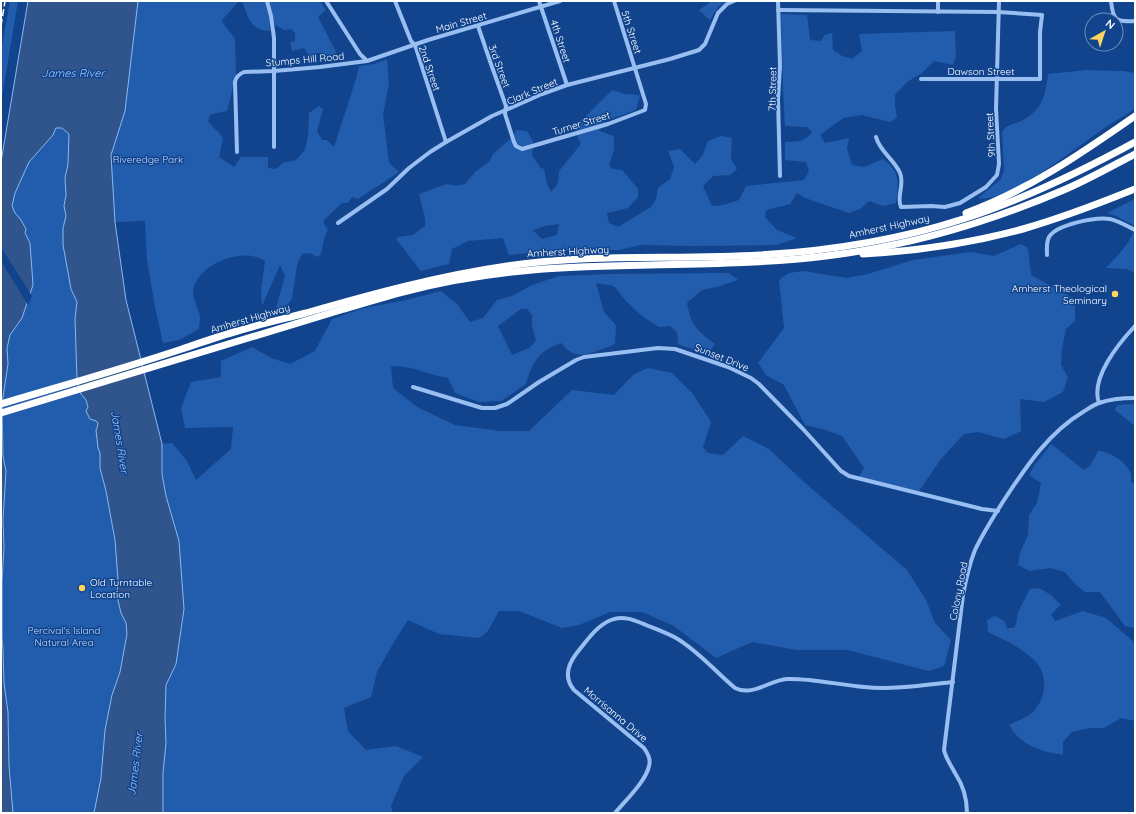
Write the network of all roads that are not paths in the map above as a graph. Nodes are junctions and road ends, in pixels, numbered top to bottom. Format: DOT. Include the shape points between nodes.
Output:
graph roads {
  1 [pos="267,1"];
  2 [pos="326,1"];
  3 [pos="395,1"];
  4 [pos="539,1"];
  5 [pos="560,1"];
  6 [pos="614,1"];
  7 [pos="734,1"];
  8 [pos="778,1"];
  9 [pos="938,1"];
  10 [pos="999,1"];
  11 [pos="1111,1"];
  12 [pos="541,6"];
  13 [pos="778,10"];
  14 [pos="938,12"];
  15 [pos="998,12"];
  16 [pos="1135,21"];
  17 [pos="478,26"];
  18 [pos="414,44"];
  19 [pos="367,61"];
  20 [pos="635,68"];
  21 [pos="274,71"];
  22 [pos="922,79"];
  23 [pos="997,80"];
  24 [pos="567,85"];
  25 [pos="505,111"];
  26 [pos="1135,116"];
  27 [pos="876,137"];
  28 [pos="446,142"];
  29 [pos="1135,142"];
  30 [pos="274,147"];
  31 [pos="237,152"];
  32 [pos="1135,154"];
  33 [pos="780,176"];
  34 [pos="1135,189"];
  35 [pos="338,223"];
  36 [pos="1135,230"];
  37 [pos="899,236"];
  38 [pos="1047,255"];
  39 [pos="827,256"];
  40 [pos="1135,326"];
  41 [pos="413,387"];
  42 [pos="1135,398"];
  43 [pos="1099,403"];
  44 [pos="1,404"];
  45 [pos="1,413"];
  46 [pos="998,511"];
  47 [pos="953,682"];
  48 [pos="615,813"];
  49 [pos="966,813"];
  1 -- 21 [label="street" via="272,22"];
  2 -- 19 [label="street"];
  3 -- 18 [label="street, 2nd Street" via="410,41"];
  4 -- 12 [label="street, 4th Street"];
  5 -- 12 [label="street, Main Street"];
  6 -- 20 [label="street, 5th Street"];
  7 -- 20 [label="street, Clark Street" via="718,13 705,44 699,50"];
  8 -- 13 [label="street, 7th Street"];
  9 -- 14 [label="street"];
  10 -- 15 [label="street, 9th Street"];
  11 -- 16 [label="street" via="1112,14 1116,19 1124,22"];
  12 -- 17 [label="street, Main Street"];
  12 -- 24 [label="street, 4th Street"];
  13 -- 14 [label="street"];
  13 -- 33 [label="street, 7th Street"];
  14 -- 15 [label="street"];
  15 -- 23 [label="street, 9th Street"];
  15 -- 23 [label="street, Dawson Street" via="1042,15 1040,79"];
  17 -- 18 [label="street, Main Street"];
  17 -- 25 [label="street, 3rd Street" via="506,106"];
  18 -- 19 [label="street, Main Street"];
  18 -- 28 [label="street, 2nd Street"];
  19 -- 21 [label="street, Stumps Hill Road"];
  20 -- 24 [label="street, Clark Street"];
  20 -- 25 [label="street, Turner Street" via="646,104 645,110 608,124 522,149 514,142"];
  21 -- 30 [label="street"];
  21 -- 31 [label="street, Stumps Hill Road" via="244,72 235,82"];
  22 -- 23 [label="street, Dawson Street"];
  23 -- 27 [label="street, 9th Street" via="999,164 996,177 986,188 960,203 903,208 900,205 900,172 881,149"];
  24 -- 25 [label="street, Clark Street"];
  25 -- 28 [label="street, Clark Street"];
  26 -- 37 [label="highway" via="1016,191 971,211"];
  28 -- 35 [label="street, Clark Street" via="409,168 387,189"];
  29 -- 37 [label="highway, Amherst Highway" via="1045,187 994,208 964,219"];
  32 -- 39 [label="highway, Amherst Highway" via="1033,203 974,223 878,248"];
  34 -- 39 [label="highway" via="1059,218 979,239 894,252"];
  36 -- 38 [label="street" via="1101,218 1066,226 1049,238"];
  37 -- 44 [label="highway, Amherst Highway" via="829,248 772,254 568,260 508,265 434,278 235,332"];
  39 -- 45 [label="highway, Amherst Highway" via="713,264 590,266 474,277 401,292"];
  40 -- 43 [label="street" via="1101,375 1097,391"];
  41 -- 46 [label="street, Sunset Drive" via="482,408 495,408 507,404 584,357 675,348 751,378 841,471 849,476"];
  42 -- 43 [label="street, Colony Road"];
  43 -- 46 [label="street, Colony Road" via="1066,423 1042,446"];
  46 -- 47 [label="street, Colony Road" via="978,544 967,577"];
  47 -- 48 [label="street, Morrisanna Drive" via="880,688 787,679 742,691 735,688 686,645 668,634 630,619 610,620 585,642 573,659 567,674 569,684 574,690 644,748 649,757 649,766 643,778"];
  47 -- 49 [label="street, Colony Road" via="944,750 964,790"];
}
